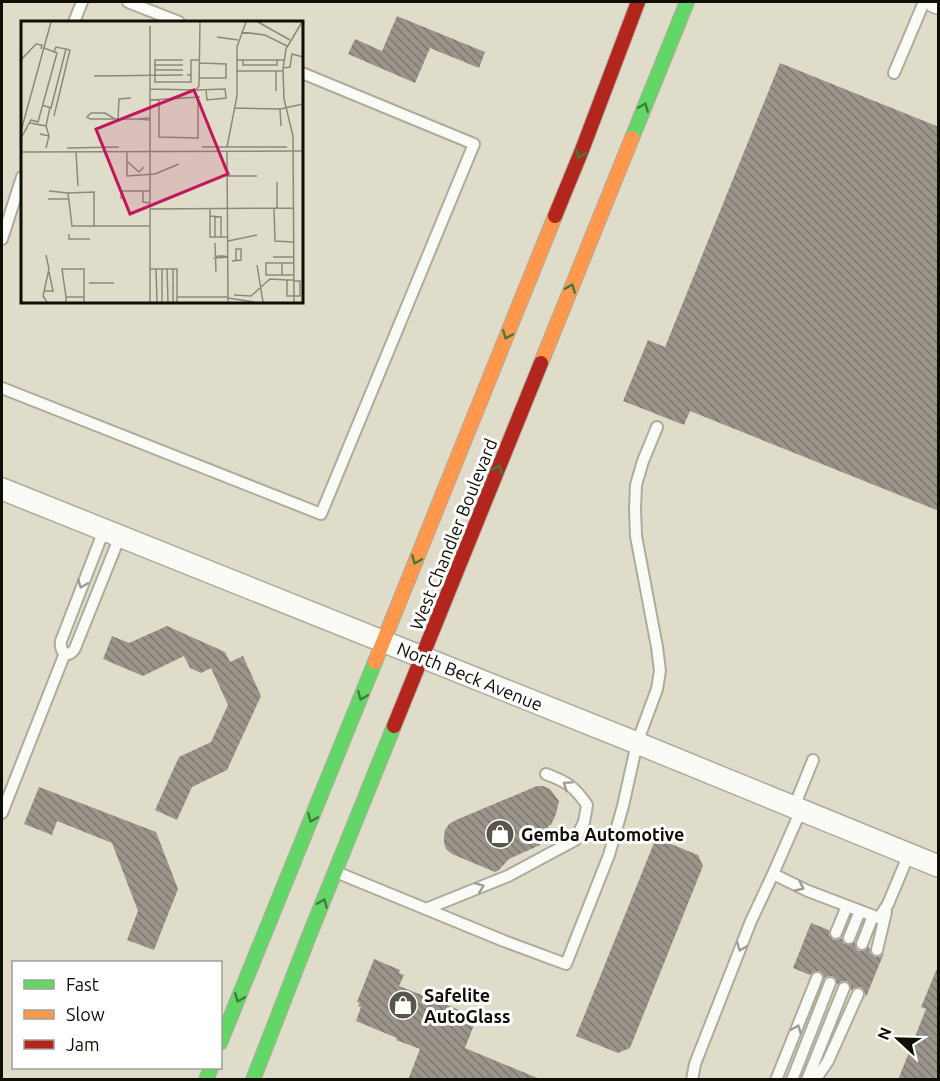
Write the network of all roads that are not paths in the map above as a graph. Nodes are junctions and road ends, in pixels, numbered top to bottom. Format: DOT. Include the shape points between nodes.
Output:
graph roads {
  1 [pos="82,2"];
  2 [pos="128,2"];
  3 [pos="638,2"];
  4 [pos="687,2"];
  5 [pos="924,2"];
  6 [pos="75,21"];
  7 [pos="176,21"];
  8 [pos="303,73"];
  9 [pos="894,73"];
  10 [pos="21,180"];
  11 [pos="2,239"];
  12 [pos="2,387"];
  13 [pos="657,427"];
  14 [pos="2,489"];
  15 [pos="112,533"];
  16 [pos="384,641"];
  17 [pos="65,653"];
  18 [pos="423,657"];
  19 [pos="637,743"];
  20 [pos="813,760"];
  21 [pos="546,774"];
  22 [pos="798,809"];
  23 [pos="2,813"];
  24 [pos="909,854"];
  25 [pos="939,866"];
  26 [pos="336,872"];
  27 [pos="773,874"];
  28 [pos="888,904"];
  29 [pos="847,906"];
  30 [pos="426,909"];
  31 [pos="860,911"];
  32 [pos="873,916"];
  33 [pos="836,933"];
  34 [pos="849,938"];
  35 [pos="862,944"];
  36 [pos="877,950"];
  37 [pos="817,978"];
  38 [pos="830,983"];
  39 [pos="844,988"];
  40 [pos="858,994"];
  41 [pos="222,1038"];
  42 [pos="254,1080"];
  43 [pos="692,1080"];
  44 [pos="776,1080"];
  45 [pos="792,1080"];
  46 [pos="807,1080"];
  47 [pos="815,1080"];
  1 -- 6 [label="lane"];
  2 -- 7 [label="lane"];
  3 -- 16 [label="main road, West Chandler Boulevard, one-way"];
  18 -- 4 [label="main road, West Chandler Boulevard, one-way"];
  5 -- 9 [label="lane"];
  8 -- 12 [label="lane" via="474,144 321,514"];
  10 -- 11 [label="lane"];
  13 -- 19 [label="lane" via="636,484 634,510 660,671"];
  14 -- 15 [label="street, North Beck Avenue"];
  15 -- 16 [label="street, North Beck Avenue"];
  15 -- 17 [label="lane" via="77,644 73,651"];
  15 -- 17 [label="lane, one-way" via="62,641 60,647"];
  16 -- 18 [label="street, North Beck Avenue"];
  16 -- 41 [label="main road, West Chandler Boulevard, one-way"];
  17 -- 23 [label="lane"];
  18 -- 19 [label="street, North Beck Avenue"];
  18 -- 26 [label="main road, West Chandler Boulevard"];
  19 -- 22 [label="street, North Beck Avenue"];
  19 -- 30 [label="lane" via="609,855 566,964"];
  20 -- 22 [label="lane"];
  30 -- 21 [label="lane, one-way" via="508,876 575,840 587,805 567,783"];
  22 -- 24 [label="street, North Beck Avenue"];
  22 -- 27 [label="lane"];
  24 -- 25 [label="street, North Beck Avenue"];
  24 -- 28 [label="lane"];
  26 -- 30 [label="lane"];
  42 -- 26 [label="main road, West Chandler Boulevard, one-way"];
  27 -- 29 [label="lane, one-way"];
  27 -- 43 [label="lane, one-way" via="751,921"];
  28 -- 32 [label="lane" via="879,918"];
  28 -- 36 [label="lane"];
  29 -- 31 [label="lane"];
  29 -- 33 [label="lane"];
  31 -- 32 [label="lane"];
  31 -- 34 [label="lane"];
  32 -- 35 [label="lane"];
  44 -- 37 [label="lane, one-way"];
  38 -- 45 [label="lane"];
  39 -- 46 [label="lane"];
  40 -- 47 [label="lane" via="828,1061"];
}
